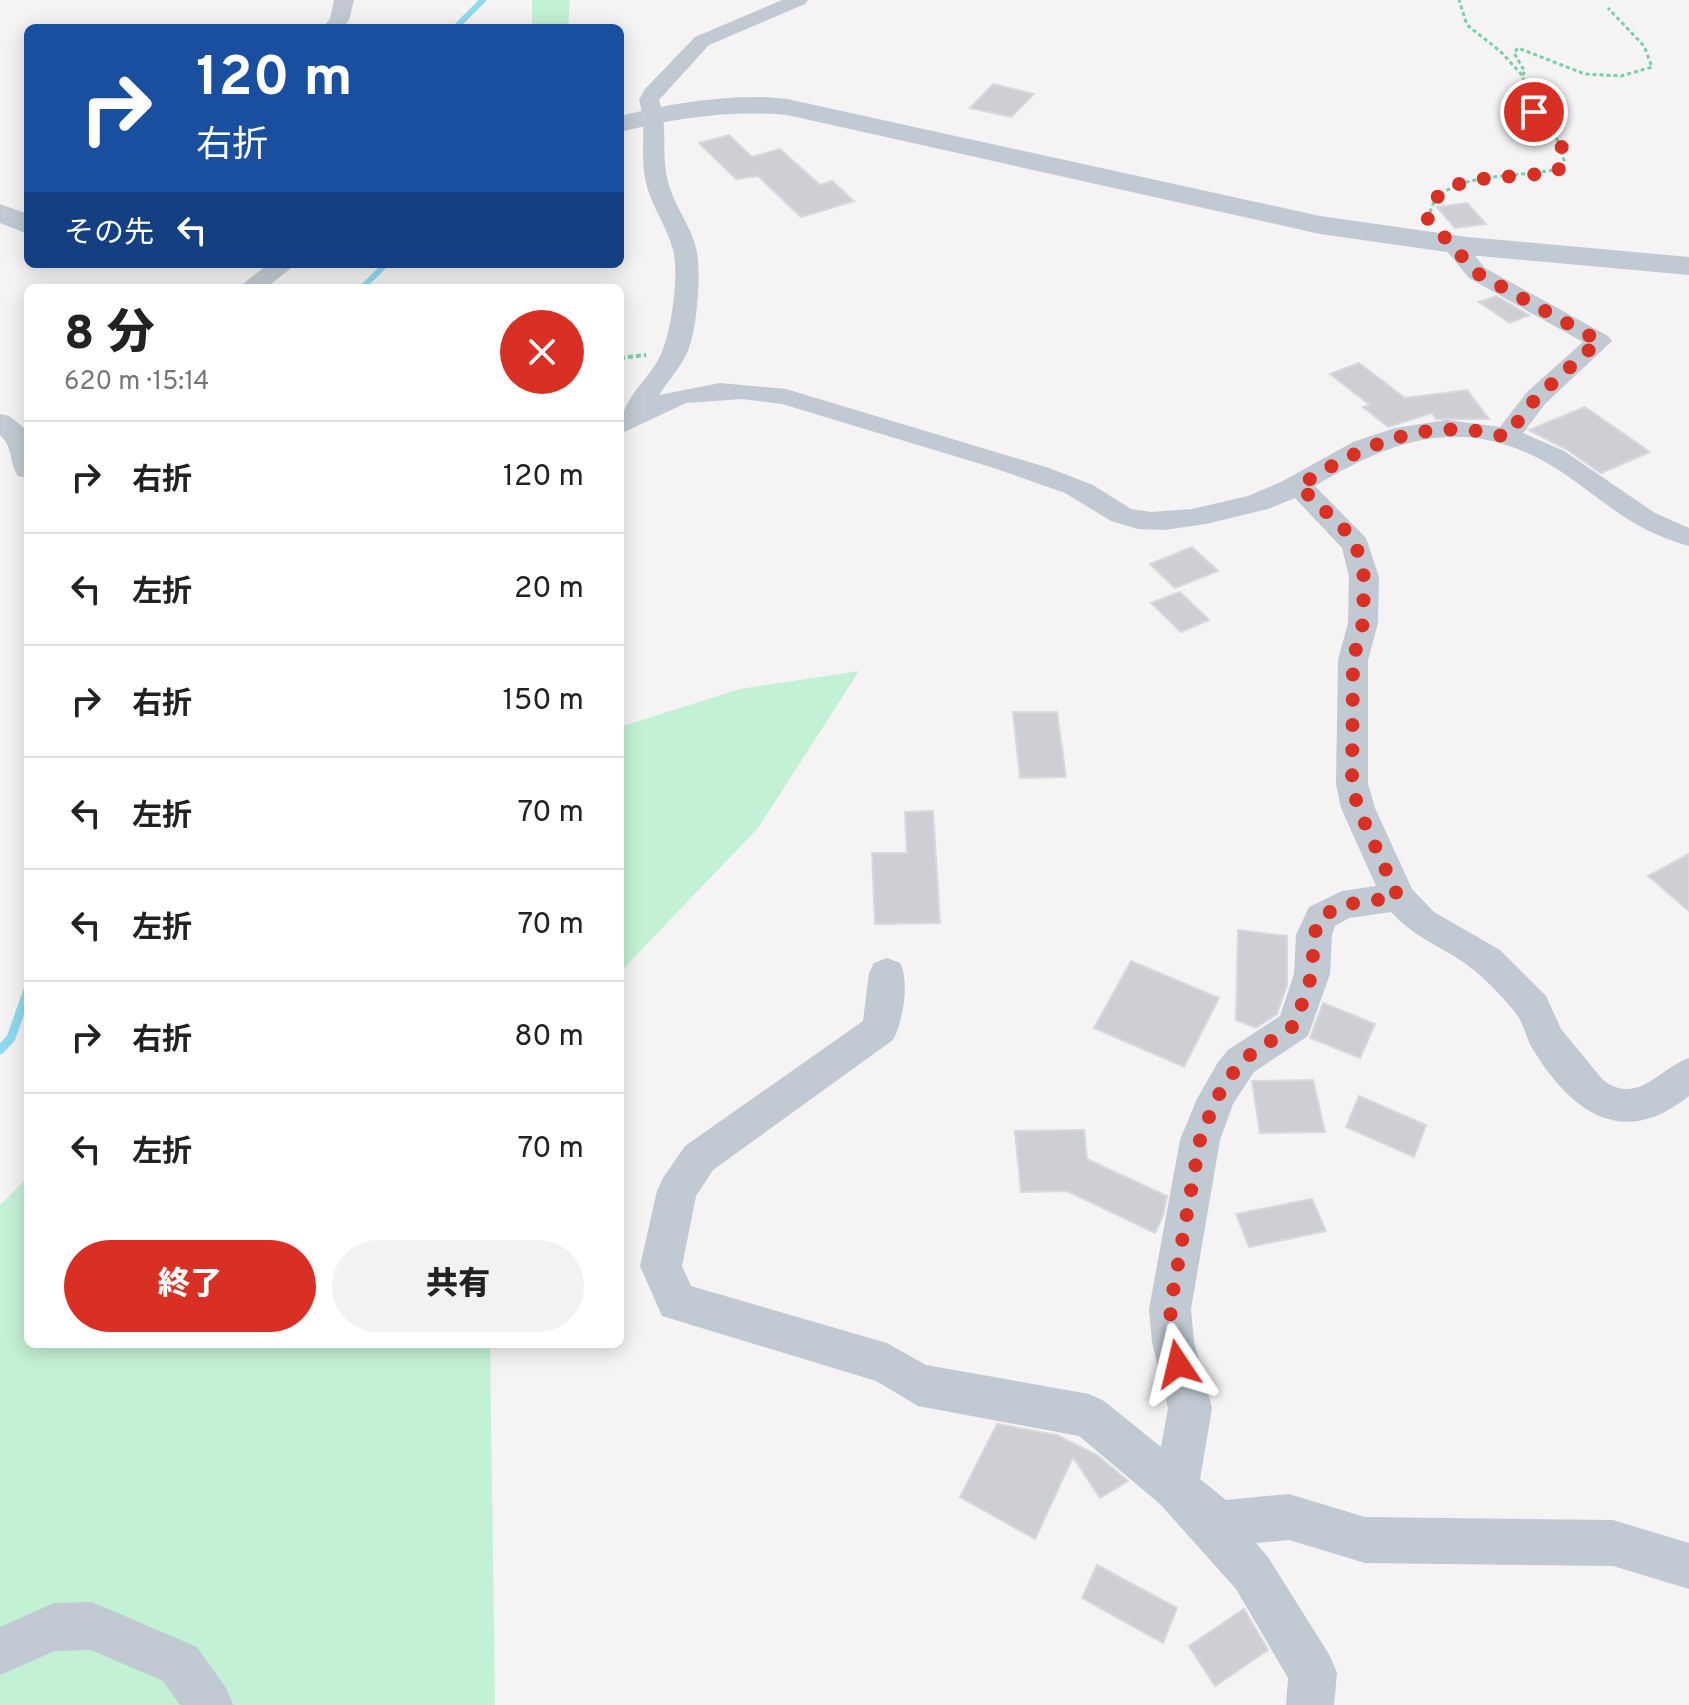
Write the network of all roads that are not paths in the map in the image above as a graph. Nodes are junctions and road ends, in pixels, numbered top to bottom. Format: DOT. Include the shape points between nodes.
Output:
graph roads {
  1 [pos="344,0"];
  2 [pos="798,0"];
  3 [pos="336,24"];
  4 [pos="637,120"];
  5 [pos="0,212"];
  6 [pos="24,223"];
  7 [pos="1458,250"];
  8 [pos="1689,266"];
  9 [pos="278,268"];
  10 [pos="256,284"];
  11 [pos="625,423"];
  12 [pos="12,436"];
  13 [pos="1506,437"];
  14 [pos="24,462"];
  15 [pos="1299,486"];
  16 [pos="1689,537"];
  17 [pos="1398,897"];
  18 [pos="887,973"];
  19 [pos="1689,1074"];
  20 [pos="1176,1489"];
  21 [pos="1689,1566"];
  22 [pos="0,1651"];
  23 [pos="209,1705"];
  24 [pos="1310,1705"];
  1 -- 3 [label="street"];
  2 -- 4 [label="street" via="702,41 655,88"];
  4 -- 8 [label="street" via="714,105 787,107 1320,225 1468,246"];
  4 -- 11 [label="street" via="652,155 660,196 685,249 685,297 675,352"];
  5 -- 6 [label="street"];
  7 -- 13 [label="street" via="1477,273 1599,341 1536,398"];
  9 -- 10 [label="street"];
  11 -- 15 [label="street" via="708,390 764,393 1076,488 1119,515 1143,521 1242,507"];
  12 -- 14 [label="street"];
  13 -- 15 [label="street" via="1444,428 1400,435 1332,464"];
  13 -- 16 [label="street" via="1563,462 1649,525"];
  15 -- 17 [label="street" via="1356,545 1364,577 1363,623 1353,660 1352,784"];
  17 -- 19 [label="street" via="1422,922 1487,960 1533,1007 1546,1038 1602,1101 1634,1107 1655,1101"];
  17 -- 20 [label="street" via="1342,905 1321,917 1314,935 1312,974 1295,1025 1231,1073 1200,1140 1170,1309 1190,1408"];
  18 -- 20 [label="street" via="880,1029 699,1158 677,1191 661,1266 677,1302 887,1364 918,1385 1089,1416"];
  20 -- 21 [label="street" via="1219,1524 1289,1517 1365,1540 1613,1543"];
  20 -- 24 [label="street" via="1252,1573 1313,1673"];
  22 -- 23 [label="street" via="54,1627 92,1626 180,1664"];
}
